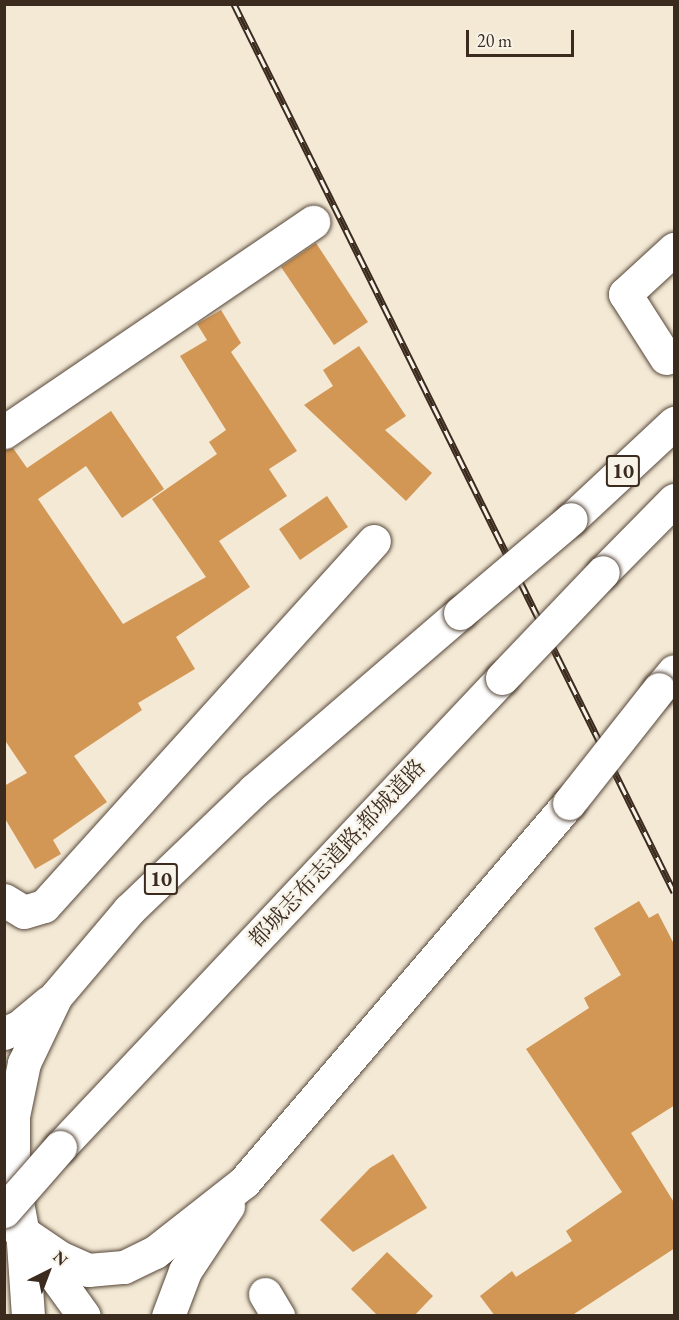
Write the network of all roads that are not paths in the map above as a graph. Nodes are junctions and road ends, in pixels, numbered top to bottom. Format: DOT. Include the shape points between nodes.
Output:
graph roads {
  1 [pos="313,222"];
  2 [pos="675,249"];
  3 [pos="666,358"];
  4 [pos="675,423"];
  5 [pos="4,432"];
  6 [pos="675,500"];
  7 [pos="374,541"];
  8 [pos="667,680"];
  9 [pos="4,900"];
  10 [pos="56,996"];
  11 [pos="4,1033"];
  12 [pos="244,1182"];
  13 [pos="9,1216"];
  14 [pos="28,1316"];
  15 [pos="84,1316"];
  16 [pos="168,1316"];
  1 -- 5 [label="main road"];
  2 -- 3 [label="main road" via="625,294"];
  4 -- 10 [label="main road, 10, bridge" via="571,519 245,798 129,910"];
  6 -- 13 [label="main road, 都城志布志道路;都城道路 / 10, bridge" via="60,1147"];
  7 -- 9 [label="main road" via="44,906 24,912"];
  8 -- 12 [label="main road, bridge" via="569,803"];
  10 -- 11 [label="main road, 10" via="18,1027"];
  10 -- 13 [label="main road, 10" via="24,1063 13,1116"];
  12 -- 13 [label="main road" via="155,1252 124,1267 88,1270 59,1257"];
  12 -- 16 [label="main road" via="185,1271"];
  13 -- 14 [label="main road, 10"];
  13 -- 15 [label="main road"];
}
